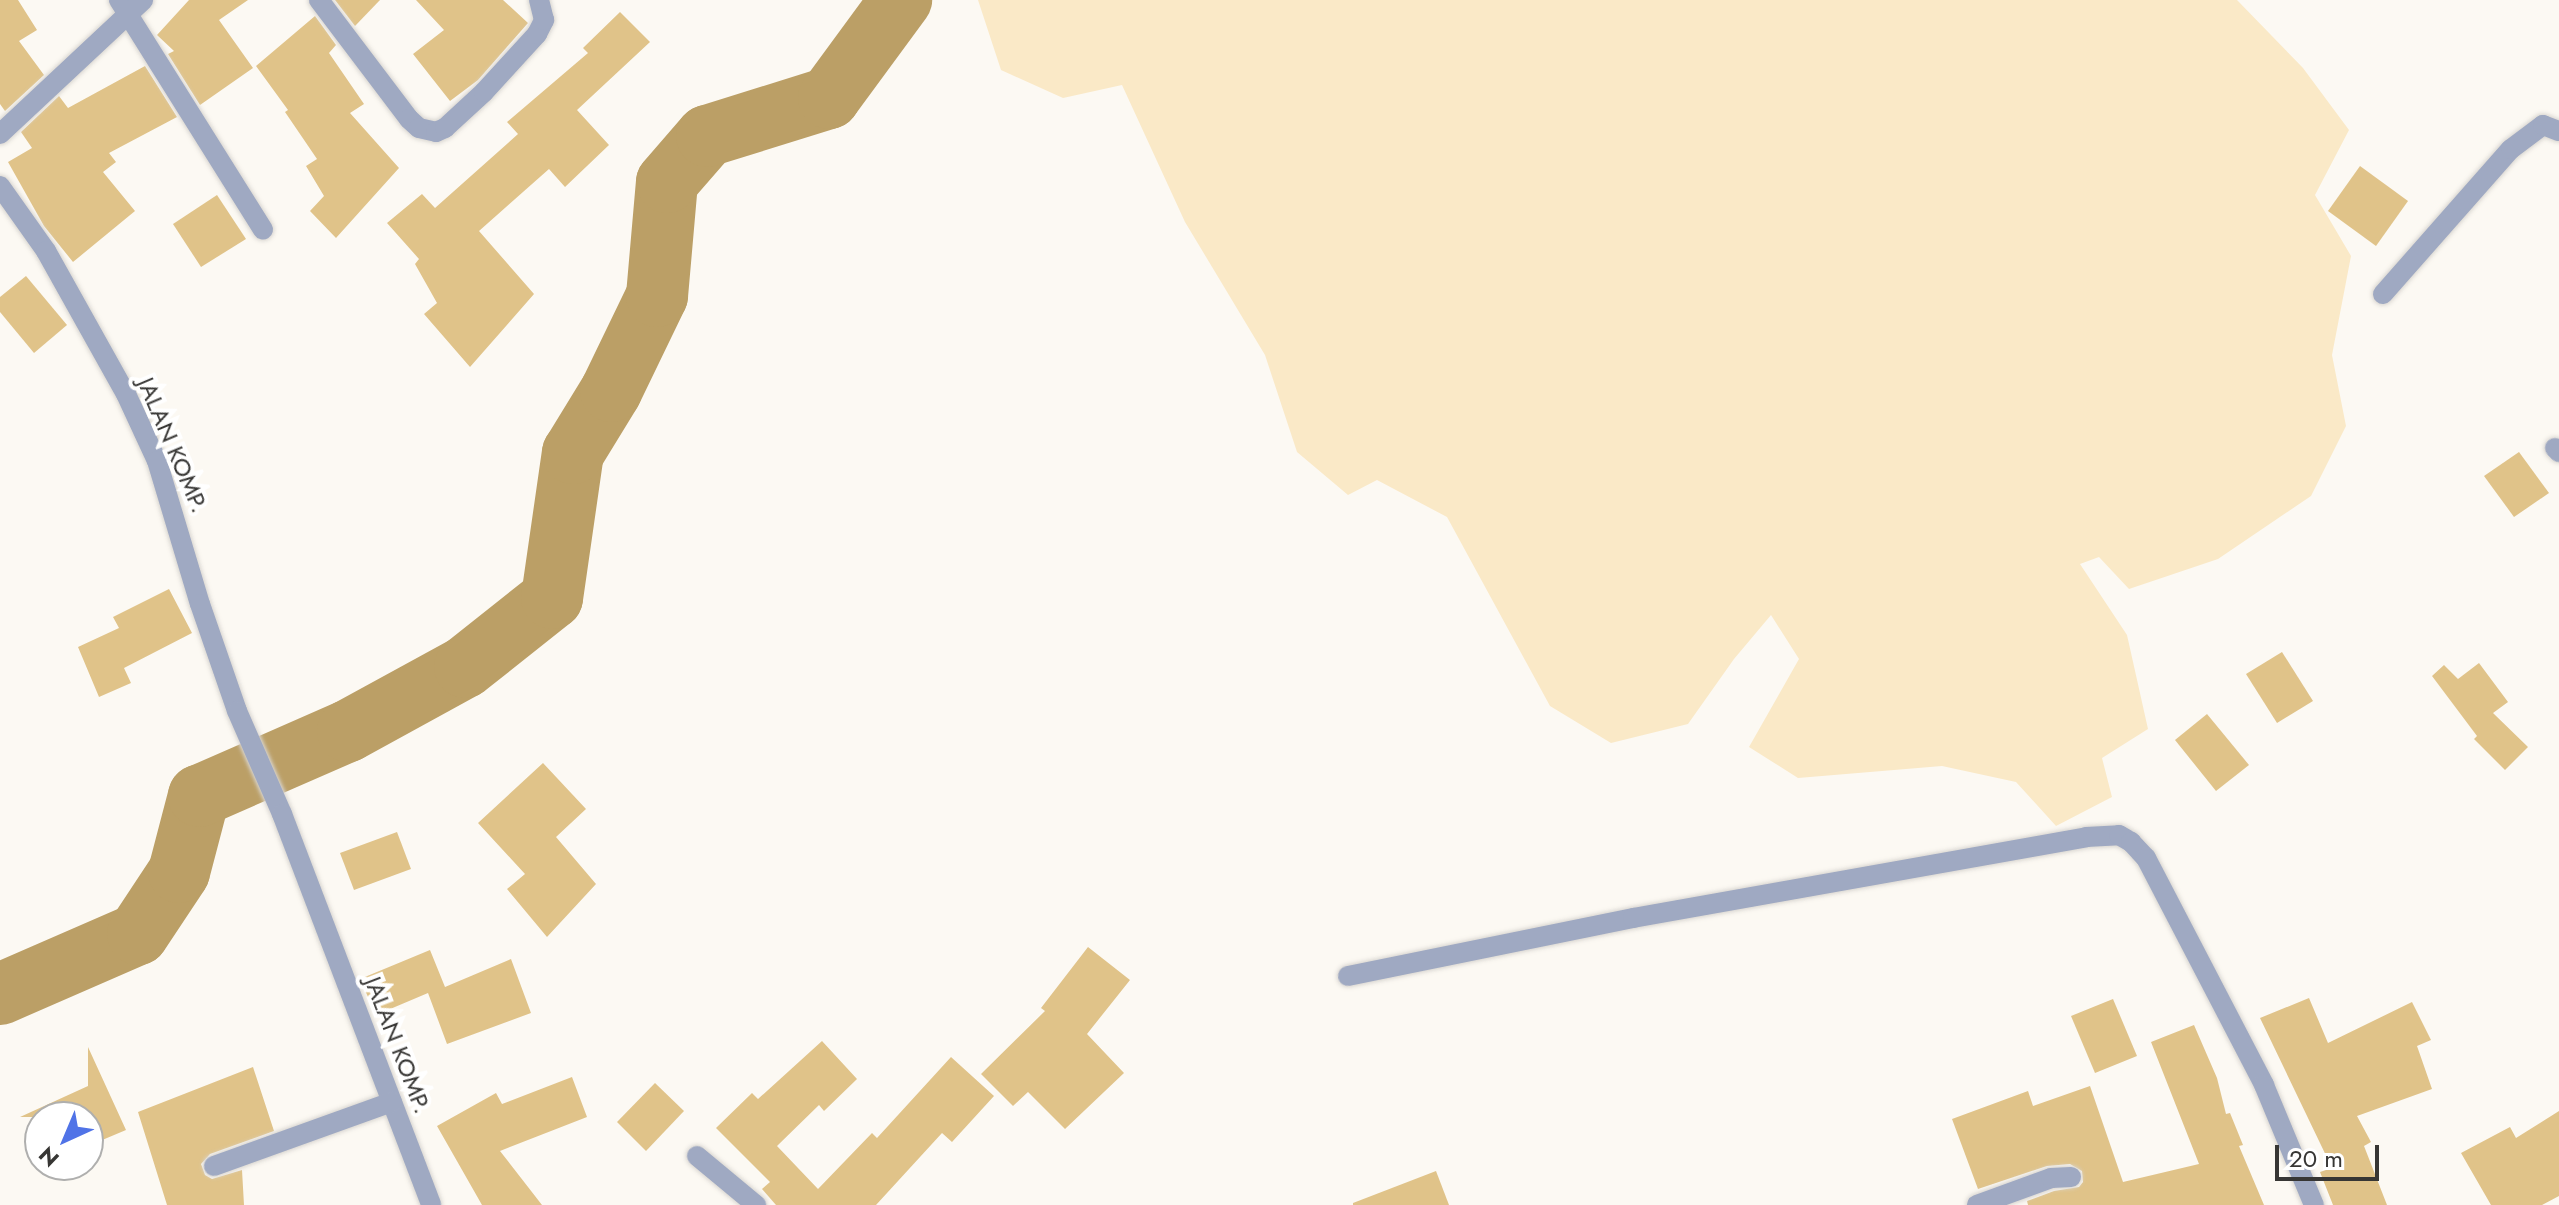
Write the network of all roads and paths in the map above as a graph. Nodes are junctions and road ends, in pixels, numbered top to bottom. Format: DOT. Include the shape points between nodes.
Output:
graph roads {
  1 [pos="319,0"];
  2 [pos="539,0"];
  3 [pos="130,5"];
  4 [pos="2,129"];
  5 [pos="2559,131"];
  6 [pos="0,186"];
  7 [pos="263,230"];
  8 [pos="2383,294"];
  9 [pos="1348,976"];
  10 [pos="392,1102"];
  11 [pos="697,1156"];
  12 [pos="214,1166"];
  13 [pos="2071,1177"];
  14 [pos="431,1205"];
  15 [pos="756,1205"];
  16 [pos="1977,1205"];
  17 [pos="2314,1205"];
  1 -- 2 [label="street" via="409,119 436,132 484,92 537,34 544,20"];
  3 -- 4 [label="street"];
  3 -- 7 [label="street"];
  5 -- 8 [label="street" via="2543,125 2511,149"];
  6 -- 10 [label="street, JALAN KOMP." via="74,300 157,461 237,711"];
  9 -- 17 [label="street" via="1633,918 2119,835 2146,858 2264,1085"];
  10 -- 12 [label="street"];
  10 -- 14 [label="street, JALAN KOMP."];
  11 -- 15 [label="street"];
  13 -- 16 [label="street" via="2051,1178"];
}
